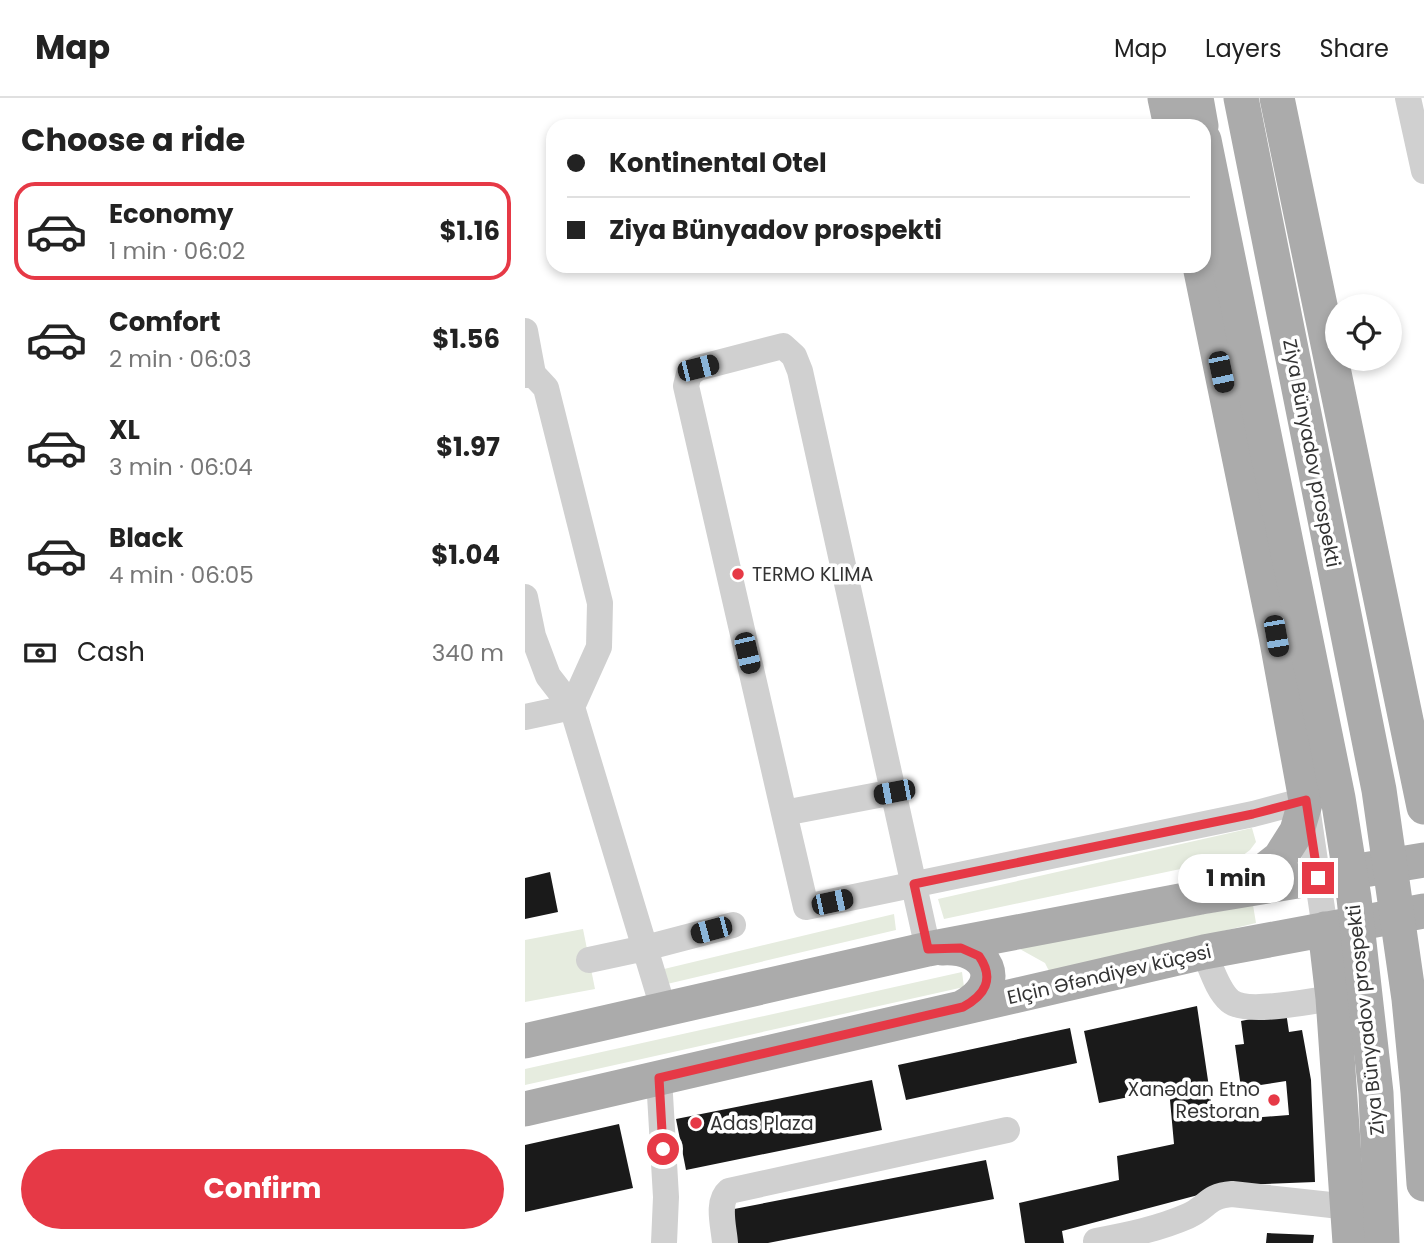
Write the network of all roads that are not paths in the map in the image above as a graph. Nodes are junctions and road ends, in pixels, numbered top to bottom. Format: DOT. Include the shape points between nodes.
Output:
graph roads {
  1 [pos="1165,98"];
  2 [pos="1196,98"];
  3 [pos="1241,98"];
  4 [pos="1277,98"];
  5 [pos="1408,98"];
  6 [pos="1170,119"];
  7 [pos="1200,119"];
  8 [pos="1424,171"];
  9 [pos="1211,174"];
  10 [pos="1201,273"];
  11 [pos="525,331"];
  12 [pos="529,374"];
  13 [pos="525,597"];
  14 [pos="1383,604"];
  15 [pos="1276,636"];
  16 [pos="572,707"];
  17 [pos="525,717"];
  18 [pos="1421,771"];
  19 [pos="894,792"];
  20 [pos="1306,800"];
  21 [pos="1424,807"];
  22 [pos="784,813"];
  23 [pos="1424,860"];
  24 [pos="1318,878"];
  25 [pos="914,884"];
  26 [pos="1201,897"];
  27 [pos="1424,911"];
  28 [pos="733,925"];
  29 [pos="1325,929"];
  30 [pos="645,948"];
  31 [pos="928,949"];
  32 [pos="1203,952"];
  33 [pos="589,960"];
  34 [pos="1333,998"];
  35 [pos="963,1007"];
  36 [pos="664,1010"];
  37 [pos="525,1041"];
  38 [pos="659,1078"];
  39 [pos="1424,1107"];
  40 [pos="525,1109"];
  41 [pos="1007,1129"];
  42 [pos="1424,1184"];
  43 [pos="1349,1197"];
  44 [pos="1096,1241"];
  45 [pos="664,1243"];
  46 [pos="725,1243"];
  47 [pos="1350,1243"];
  48 [pos="1382,1243"];
  1 -- 6 [label="main road"];
  2 -- 7 [label="main road"];
  3 -- 42 [label="main road, Ziya Bünyadov prospekti, bridge" via="1379,790 1409,999"];
  4 -- 14 [label="main road, Ziya Bünyadov prospekti"];
  5 -- 8 [label="street"];
  9 -- 48 [label="main road, Ziya Bünyadov prospekti, bridge" via="1338,798 1375,1093"];
  10 -- 15 [label="main road, Ziya Bünyadov prospekti"];
  11 -- 12 [label="street"];
  12 -- 16 [label="street" via="546,388 600,603 599,647"];
  13 -- 16 [label="street" via="548,676"];
  14 -- 15 [label="main road" via="1374,660 1348,681 1319,683 1305,676"];
  14 -- 18 [label="main road, Ziya Bünyadov prospekti"];
  15 -- 20 [label="main road, Ziya Bünyadov prospekti"];
  16 -- 17 [label="street"];
  16 -- 30 [label="street"];
  18 -- 21 [label="main road, Ziya Bünyadov prospekti"];
  19 -- 22 [label="street"];
  19 -- 22 [label="street" via="800,371 783,346 698,368 689,374 685,386"];
  19 -- 25 [label="street"];
  20 -- 24 [label="street, Ziya Bünyadov prospekti"];
  20 -- 25 [label="street"];
  20 -- 26 [label="main road" via="1297,831 1274,863 1256,877"];
  22 -- 25 [label="street" via="806,907"];
  23 -- 24 [label="main road"];
  24 -- 26 [label="main road"];
  24 -- 29 [label="street, Ziya Bünyadov prospekti"];
  25 -- 31 [label="street"];
  26 -- 31 [label="main road"];
  27 -- 29 [label="main road, Elçin Əfəndiyev küçəsi"];
  28 -- 30 [label="street"];
  29 -- 32 [label="main road, Elçin Əfəndiyev küçəsi"];
  29 -- 34 [label="main road, Ziya Bünyadov prospekti"];
  30 -- 33 [label="street"];
  30 -- 36 [label="street"];
  31 -- 35 [label="main road" via="961,948 985,964 987,984 982,994"];
  31 -- 36 [label="main road"];
  32 -- 34 [label="street" via="1224,993 1241,1006"];
  32 -- 35 [label="main road, Elçin Əfəndiyev küçəsi"];
  34 -- 43 [label="main road, Ziya Bünyadov prospekti"];
  35 -- 38 [label="main road, Elçin Əfəndiyev küçəsi"];
  36 -- 37 [label="main road"];
  38 -- 40 [label="main road, Elçin Əfəndiyev küçəsi"];
  38 -- 45 [label="street"];
  39 -- 43 [label="main road" via="1399,1105 1372,1118 1361,1134"];
  41 -- 46 [label="street" via="729,1191 721,1202"];
  43 -- 44 [label="street" via="1215,1196 1190,1215 1150,1230"];
  43 -- 47 [label="main road, Ziya Bünyadov prospekti"];
}
